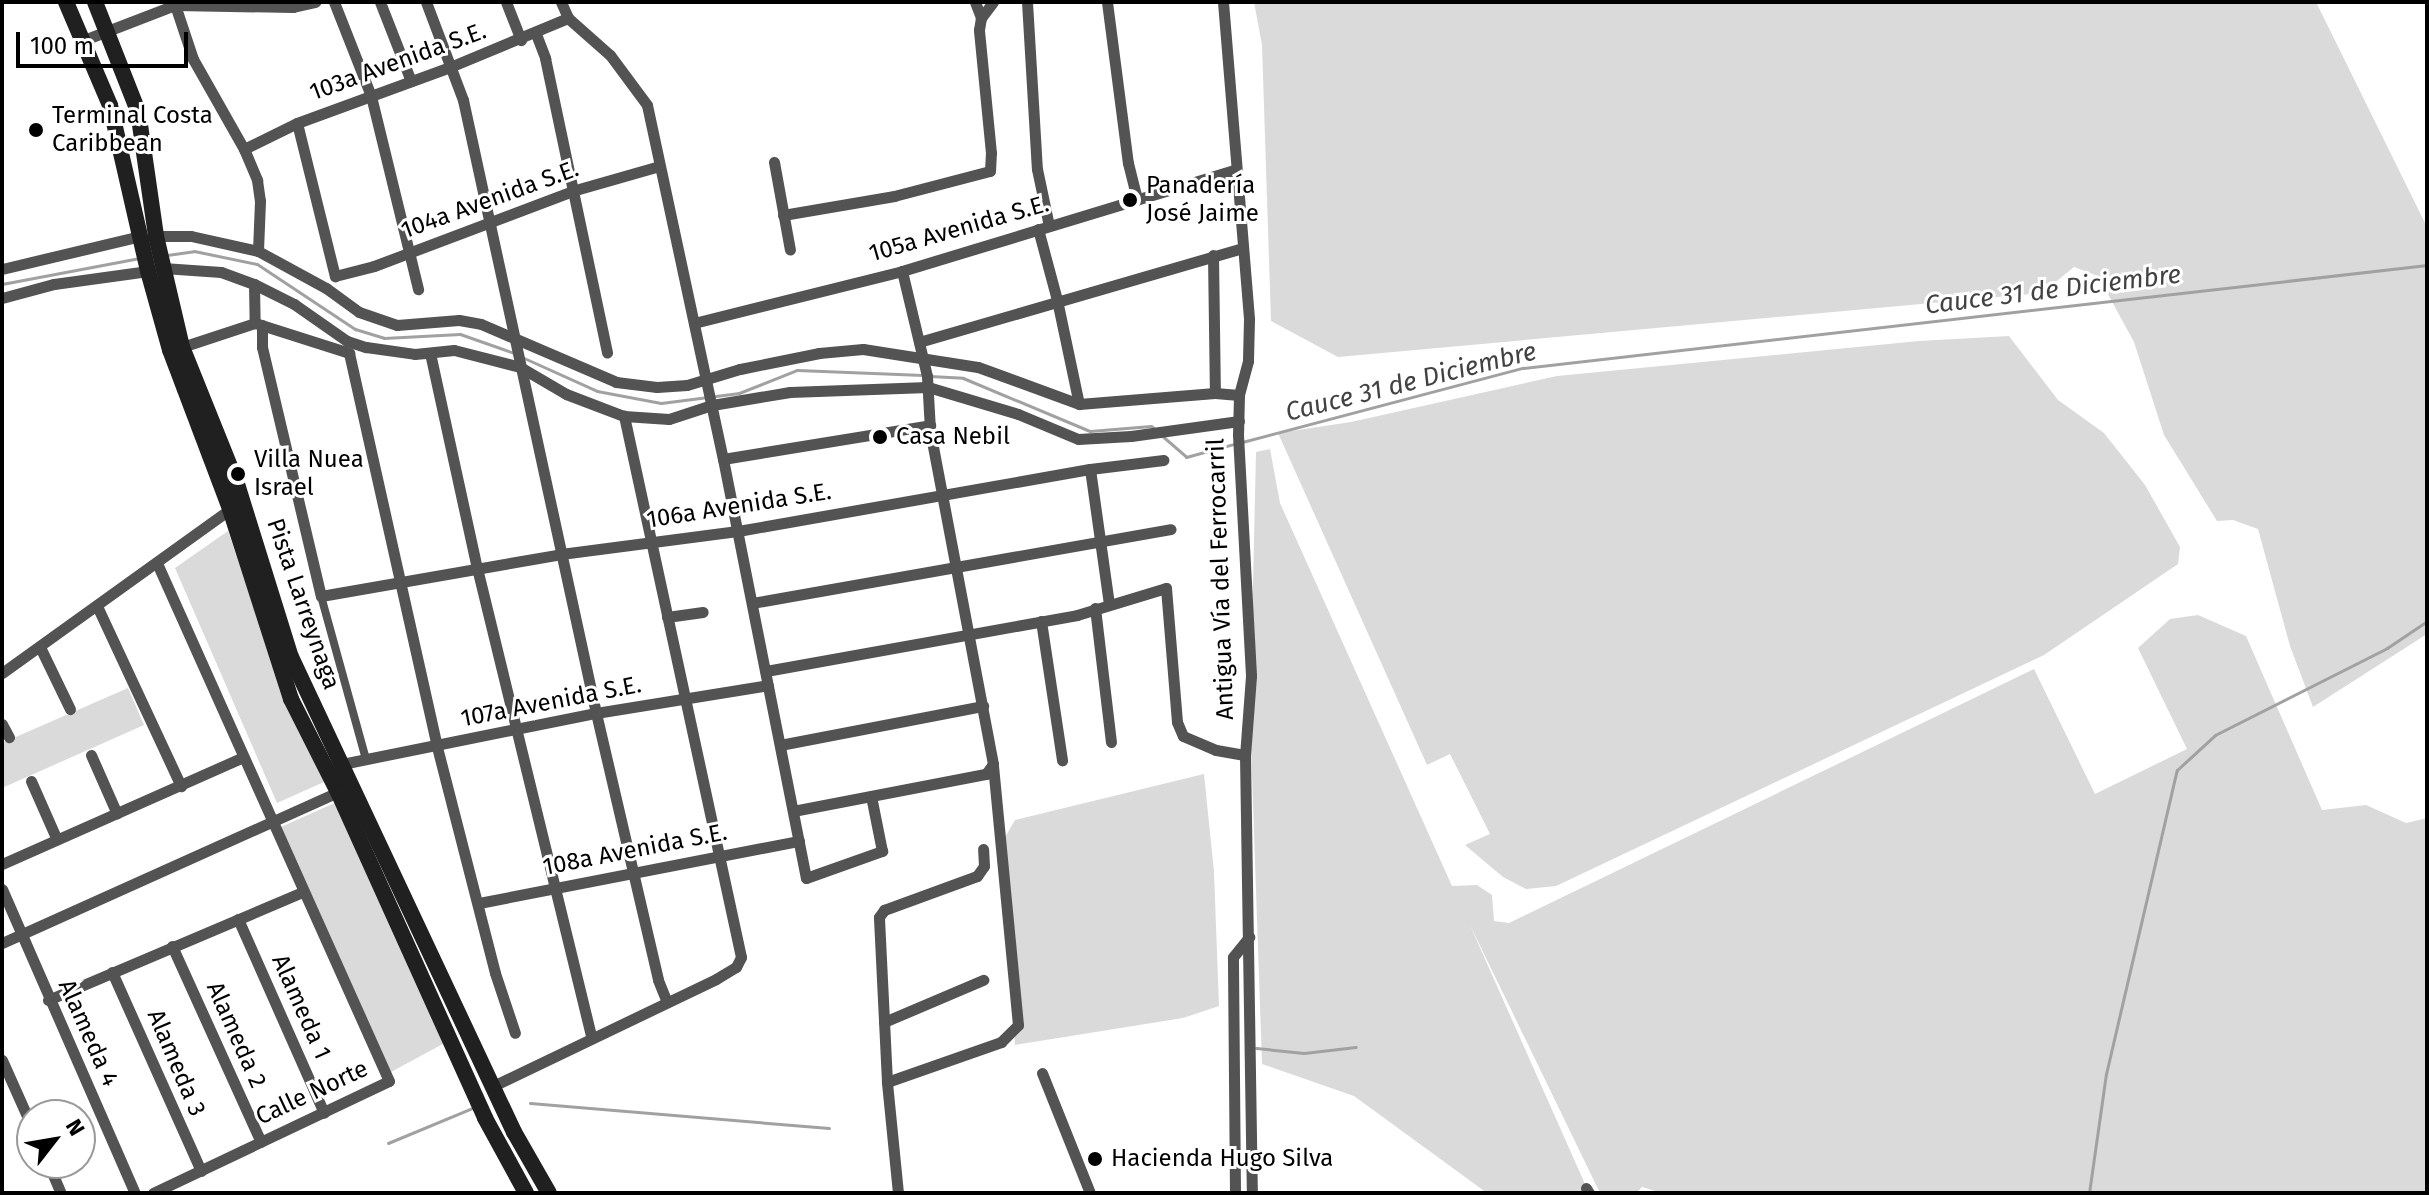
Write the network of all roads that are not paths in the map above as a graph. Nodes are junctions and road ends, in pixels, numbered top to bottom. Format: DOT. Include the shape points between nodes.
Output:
graph roads {
  1 [pos="66,2"];
  2 [pos="95,2"];
  3 [pos="315,2"];
  4 [pos="334,2"];
  5 [pos="380,2"];
  6 [pos="426,2"];
  7 [pos="506,2"];
  8 [pos="561,2"];
  9 [pos="975,2"];
  10 [pos="993,2"];
  11 [pos="1027,2"];
  12 [pos="1107,2"];
  13 [pos="1223,2"];
  14 [pos="175,5"];
  15 [pos="568,18"];
  16 [pos="981,18"];
  17 [pos="109,32"];
  18 [pos="536,34"];
  19 [pos="84,40"];
  20 [pos="521,40"];
  21 [pos="450,67"];
  22 [pos="411,81"];
  23 [pos="371,96"];
  24 [pos="297,123"];
  25 [pos="244,149"];
  26 [pos="774,162"];
  27 [pos="660,166"];
  28 [pos="1234,170"];
  29 [pos="572,191"];
  30 [pos="1137,200"];
  31 [pos="783,215"];
  32 [pos="489,223"];
  33 [pos="1043,228"];
  34 [pos="148,239"];
  35 [pos="1243,248"];
  36 [pos="790,250"];
  37 [pos="258,251"];
  38 [pos="410,252"];
  39 [pos="1213,255"];
  40 [pos="155,268"];
  41 [pos="2,269"];
  42 [pos="902,271"];
  43 [pos="254,284"];
  44 [pos="418,289"];
  45 [pos="2,298"];
  46 [pos="1057,300"];
  47 [pos="694,323"];
  48 [pos="258,324"];
  49 [pos="919,342"];
  50 [pos="182,347"];
  51 [pos="366,347"];
  52 [pos="516,352"];
  53 [pos="349,353"];
  54 [pos="430,353"];
  55 [pos="607,353"];
  56 [pos="923,357"];
  57 [pos="707,384"];
  58 [pos="928,387"];
  59 [pos="1215,393"];
  60 [pos="1238,397"];
  61 [pos="712,403"];
  62 [pos="1079,404"];
  63 [pos="624,416"];
  64 [pos="1238,417"];
  65 [pos="930,425"];
  66 [pos="723,459"];
  67 [pos="1163,460"];
  68 [pos="1090,469"];
  69 [pos="941,495"];
  70 [pos="230,509"];
  71 [pos="1171,529"];
  72 [pos="738,531"];
  73 [pos="1101,539"];
  74 [pos="651,542"];
  75 [pos="561,554"];
  76 [pos="157,563"];
  77 [pos="956,565"];
  78 [pos="477,568"];
  79 [pos="398,581"];
  80 [pos="321,596"];
  81 [pos="752,603"];
  82 [pos="1109,604"];
  83 [pos="97,606"];
  84 [pos="1095,608"];
  85 [pos="703,612"];
  86 [pos="667,617"];
  87 [pos="1041,621"];
  88 [pos="970,634"];
  89 [pos="40,647"];
  90 [pos="766,671"];
  91 [pos="2,673"];
  92 [pos="768,685"];
  93 [pos="684,700"];
  94 [pos="983,706"];
  95 [pos="70,709"];
  96 [pos="596,713"];
  97 [pos="2,724"];
  98 [pos="517,730"];
  99 [pos="9,737"];
  100 [pos="1111,742"];
  101 [pos="780,745"];
  102 [pos="437,747"];
  103 [pos="91,755"];
  104 [pos="1245,755"];
  105 [pos="243,757"];
  106 [pos="366,759"];
  107 [pos="1062,760"];
  108 [pos="342,764"];
  109 [pos="990,769"];
  110 [pos="31,781"];
  111 [pos="181,786"];
  112 [pos="346,788"];
  113 [pos="871,796"];
  114 [pos="793,811"];
  115 [pos="117,814"];
  116 [pos="273,823"];
  117 [pos="57,840"];
  118 [pos="799,841"];
  119 [pos="983,849"];
  120 [pos="717,856"];
  121 [pos="2,864"];
  122 [pos="633,873"];
  123 [pos="555,888"];
  124 [pos="2,889"];
  125 [pos="303,892"];
  126 [pos="479,903"];
  127 [pos="238,919"];
  128 [pos="21,935"];
  129 [pos="1249,937"];
  130 [pos="2,943"];
  131 [pos="172,946"];
  132 [pos="112,972"];
  133 [pos="983,980"];
  134 [pos="48,1000"];
  135 [pos="667,1002"];
  136 [pos="884,1022"];
  137 [pos="515,1033"];
  138 [pos="591,1036"];
  139 [pos="2,1060"];
  140 [pos="1042,1073"];
  141 [pos="887,1082"];
  142 [pos="493,1086"];
  143 [pos="19,1099"];
  144 [pos="324,1113"];
  145 [pos="261,1142"];
  146 [pos="201,1171"];
  147 [pos="135,1193"];
  148 [pos="153,1193"];
  149 [pos="526,1193"];
  150 [pos="549,1193"];
  151 [pos="898,1193"];
  152 [pos="1090,1193"];
  153 [pos="1235,1193"];
  154 [pos="1252,1193"];
  1 -- 19 [label="main road, Pista Larreynaga"];
  2 -- 17 [label="main road, Pista Larreynaga"];
  3 -- 14 [label="street" via="293,7"];
  4 -- 23 [label="street"];
  5 -- 22 [label="street"];
  6 -- 21 [label="street"];
  7 -- 20 [label="street"];
  8 -- 15 [label="street"];
  9 -- 16 [label="street"];
  10 -- 16 [label="street"];
  11 -- 33 [label="street"];
  12 -- 30 [label="street"];
  13 -- 28 [label="street, Antigua Vía del Ferrocarril"];
  14 -- 17 [label="street"];
  14 -- 25 [label="street" via="193,59"];
  15 -- 18 [label="street, 103a Avenida S.E."];
  15 -- 27 [label="street" via="610,55 647,105"];
  16 -- 31 [label="street" via="990,171 894,196"];
  17 -- 19 [label="street"];
  17 -- 34 [label="main road, Pista Larreynaga" via="138,111"];
  18 -- 20 [label="street, 103a Avenida S.E."];
  18 -- 29 [label="street"];
  19 -- 34 [label="main road, Pista Larreynaga" via="110,105"];
  20 -- 21 [label="street, 103a Avenida S.E."];
  21 -- 22 [label="street, 103a Avenida S.E."];
  21 -- 32 [label="street" via="463,100"];
  22 -- 23 [label="street, 103a Avenida S.E."];
  23 -- 24 [label="street, 103a Avenida S.E."];
  23 -- 38 [label="street"];
  24 -- 25 [label="street, 103a Avenida S.E."];
  24 -- 38 [label="street, 104a Avenida S.E." via="335,276"];
  25 -- 37 [label="street" via="259,191"];
  26 -- 31 [label="street"];
  27 -- 29 [label="street, 104a Avenida S.E."];
  27 -- 47 [label="street"];
  28 -- 30 [label="street, 105a Avenida S.E."];
  28 -- 35 [label="street, Antigua Vía del Ferrocarril"];
  29 -- 32 [label="street, 104a Avenida S.E."];
  29 -- 55 [label="street"];
  30 -- 33 [label="street, 105a Avenida S.E."];
  31 -- 36 [label="street"];
  32 -- 38 [label="street, 104a Avenida S.E."];
  32 -- 52 [label="street"];
  33 -- 42 [label="street, 105a Avenida S.E."];
  33 -- 46 [label="street"];
  34 -- 37 [label="street" via="191,236"];
  34 -- 40 [label="main road, Pista Larreynaga"];
  34 -- 41 [label="street"];
  35 -- 39 [label="street"];
  35 -- 60 [label="street, Antigua Vía del Ferrocarril" via="1248,361"];
  37 -- 52 [label="street" via="359,312 397,325 459,320 481,324"];
  38 -- 44 [label="street"];
  39 -- 46 [label="street"];
  39 -- 59 [label="street"];
  40 -- 43 [label="street" via="221,272"];
  40 -- 45 [label="street"];
  40 -- 50 [label="main road, Pista Larreynaga"];
  40 -- 70 [label="main road, Pista Larreynaga" via="170,350"];
  42 -- 47 [label="street, 105a Avenida S.E."];
  42 -- 49 [label="street"];
  43 -- 48 [label="street"];
  43 -- 51 [label="street" via="347,341"];
  46 -- 49 [label="street"];
  46 -- 62 [label="street"];
  47 -- 57 [label="street"];
  48 -- 50 [label="street"];
  48 -- 53 [label="street"];
  48 -- 80 [label="street"];
  49 -- 56 [label="street"];
  50 -- 108 [label="main road, Pista Larreynaga" via="237,484 291,657"];
  51 -- 53 [label="street"];
  51 -- 54 [label="street"];
  52 -- 54 [label="street"];
  52 -- 57 [label="street" via="616,382 657,387"];
  52 -- 63 [label="street" via="566,394"];
  52 -- 75 [label="street"];
  53 -- 79 [label="street"];
  54 -- 78 [label="street"];
  56 -- 57 [label="street" via="863,349 819,353 740,369"];
  56 -- 58 [label="street"];
  56 -- 62 [label="street" via="978,367"];
  57 -- 61 [label="street"];
  58 -- 61 [label="street" via="803,391"];
  58 -- 64 [label="street" via="1078,439 1158,433"];
  58 -- 65 [label="street"];
  59 -- 60 [label="street"];
  59 -- 62 [label="street"];
  60 -- 64 [label="street, Antigua Vía del Ferrocarril"];
  61 -- 63 [label="street" via="669,419"];
  61 -- 66 [label="street"];
  63 -- 74 [label="street"];
  64 -- 104 [label="street, Antigua Vía del Ferrocarril" via="1251,676"];
  65 -- 66 [label="street"];
  65 -- 69 [label="street"];
  66 -- 72 [label="street"];
  67 -- 68 [label="street, 106a Avenida S.E."];
  68 -- 69 [label="street, 106a Avenida S.E."];
  68 -- 73 [label="street"];
  69 -- 72 [label="street, 106a Avenida S.E."];
  69 -- 77 [label="street"];
  70 -- 76 [label="street"];
  70 -- 112 [label="main road, Pista Larreynaga" via="291,699"];
  71 -- 73 [label="street"];
  72 -- 74 [label="street, 106a Avenida S.E."];
  72 -- 81 [label="street"];
  73 -- 77 [label="street"];
  73 -- 82 [label="street"];
  74 -- 75 [label="street, 106a Avenida S.E."];
  74 -- 86 [label="street"];
  75 -- 78 [label="street, 106a Avenida S.E."];
  75 -- 96 [label="street"];
  76 -- 83 [label="street"];
  76 -- 105 [label="street, Calle Norte"];
  77 -- 81 [label="street"];
  77 -- 88 [label="street"];
  78 -- 79 [label="street, 106a Avenida S.E."];
  78 -- 98 [label="street"];
  79 -- 80 [label="street, 106a Avenida S.E."];
  79 -- 102 [label="street"];
  80 -- 106 [label="street"];
  81 -- 90 [label="street"];
  82 -- 84 [label="street"];
  82 -- 104 [label="street" via="1166,588 1177,722 1183,736"];
  83 -- 89 [label="street"];
  83 -- 111 [label="street"];
  84 -- 87 [label="street"];
  84 -- 100 [label="street"];
  85 -- 86 [label="street"];
  86 -- 93 [label="street"];
  87 -- 88 [label="street"];
  87 -- 107 [label="street"];
  88 -- 90 [label="street"];
  88 -- 94 [label="street"];
  89 -- 91 [label="street"];
  89 -- 95 [label="street"];
  90 -- 92 [label="street"];
  92 -- 93 [label="street, 107a Avenida S.E."];
  92 -- 101 [label="street"];
  93 -- 96 [label="street, 107a Avenida S.E."];
  93 -- 120 [label="street"];
  94 -- 101 [label="street"];
  94 -- 109 [label="street"];
  96 -- 98 [label="street, 107a Avenida S.E."];
  96 -- 122 [label="street"];
  97 -- 99 [label="street"];
  98 -- 102 [label="street, 107a Avenida S.E."];
  98 -- 123 [label="street"];
  101 -- 114 [label="street"];
  102 -- 106 [label="street, 107a Avenida S.E."];
  102 -- 126 [label="street"];
  103 -- 115 [label="street"];
  104 -- 129 [label="street, Antigua Vía del Ferrocarril"];
  105 -- 111 [label="street"];
  105 -- 116 [label="street, Calle Norte"];
  106 -- 108 [label="street, 107a Avenida S.E."];
  108 -- 112 [label="main road, Pista Larreynaga"];
  109 -- 113 [label="street"];
  109 -- 141 [label="street" via="1018,1025 1001,1042"];
  110 -- 117 [label="street"];
  111 -- 115 [label="street"];
  112 -- 116 [label="street"];
  112 -- 142 [label="main road, Pista Larreynaga"];
  112 -- 149 [label="main road, Pista Larreynaga" via="485,1118"];
  113 -- 114 [label="street"];
  113 -- 118 [label="street" via="882,851 806,878"];
  114 -- 118 [label="street"];
  115 -- 117 [label="street"];
  116 -- 125 [label="street, Calle Norte"];
  116 -- 128 [label="street"];
  117 -- 121 [label="street"];
  118 -- 120 [label="street, 108a Avenida S.E."];
  119 -- 136 [label="street" via="984,866 977,876 884,910 879,917"];
  120 -- 122 [label="street, 108a Avenida S.E."];
  120 -- 135 [label="street" via="741,957 736,967"];
  122 -- 123 [label="street, 108a Avenida S.E."];
  122 -- 135 [label="street"];
  123 -- 126 [label="street, 108a Avenida S.E."];
  123 -- 138 [label="street"];
  124 -- 128 [label="street, Alameda 4"];
  125 -- 127 [label="street"];
  125 -- 144 [label="street, Calle Norte" via="389,1081"];
  126 -- 137 [label="street"];
  127 -- 131 [label="street"];
  127 -- 144 [label="street, Alameda 1"];
  128 -- 130 [label="street"];
  128 -- 134 [label="street, Alameda 4"];
  129 -- 153 [label="street" via="1233,957"];
  129 -- 154 [label="street, Antigua Vía del Ferrocarril"];
  131 -- 132 [label="street"];
  131 -- 145 [label="street, Alameda 2"];
  132 -- 134 [label="street"];
  132 -- 146 [label="street, Alameda 3"];
  133 -- 136 [label="street"];
  134 -- 147 [label="street, Alameda 4"];
  135 -- 138 [label="street"];
  136 -- 141 [label="street"];
  138 -- 142 [label="street"];
  139 -- 143 [label="street"];
  140 -- 152 [label="street"];
  141 -- 151 [label="street"];
  142 -- 150 [label="main road, Pista Larreynaga"];
  144 -- 145 [label="street, Calle Norte"];
  145 -- 146 [label="street, Calle Norte"];
  146 -- 148 [label="street, Calle Norte"];
}
